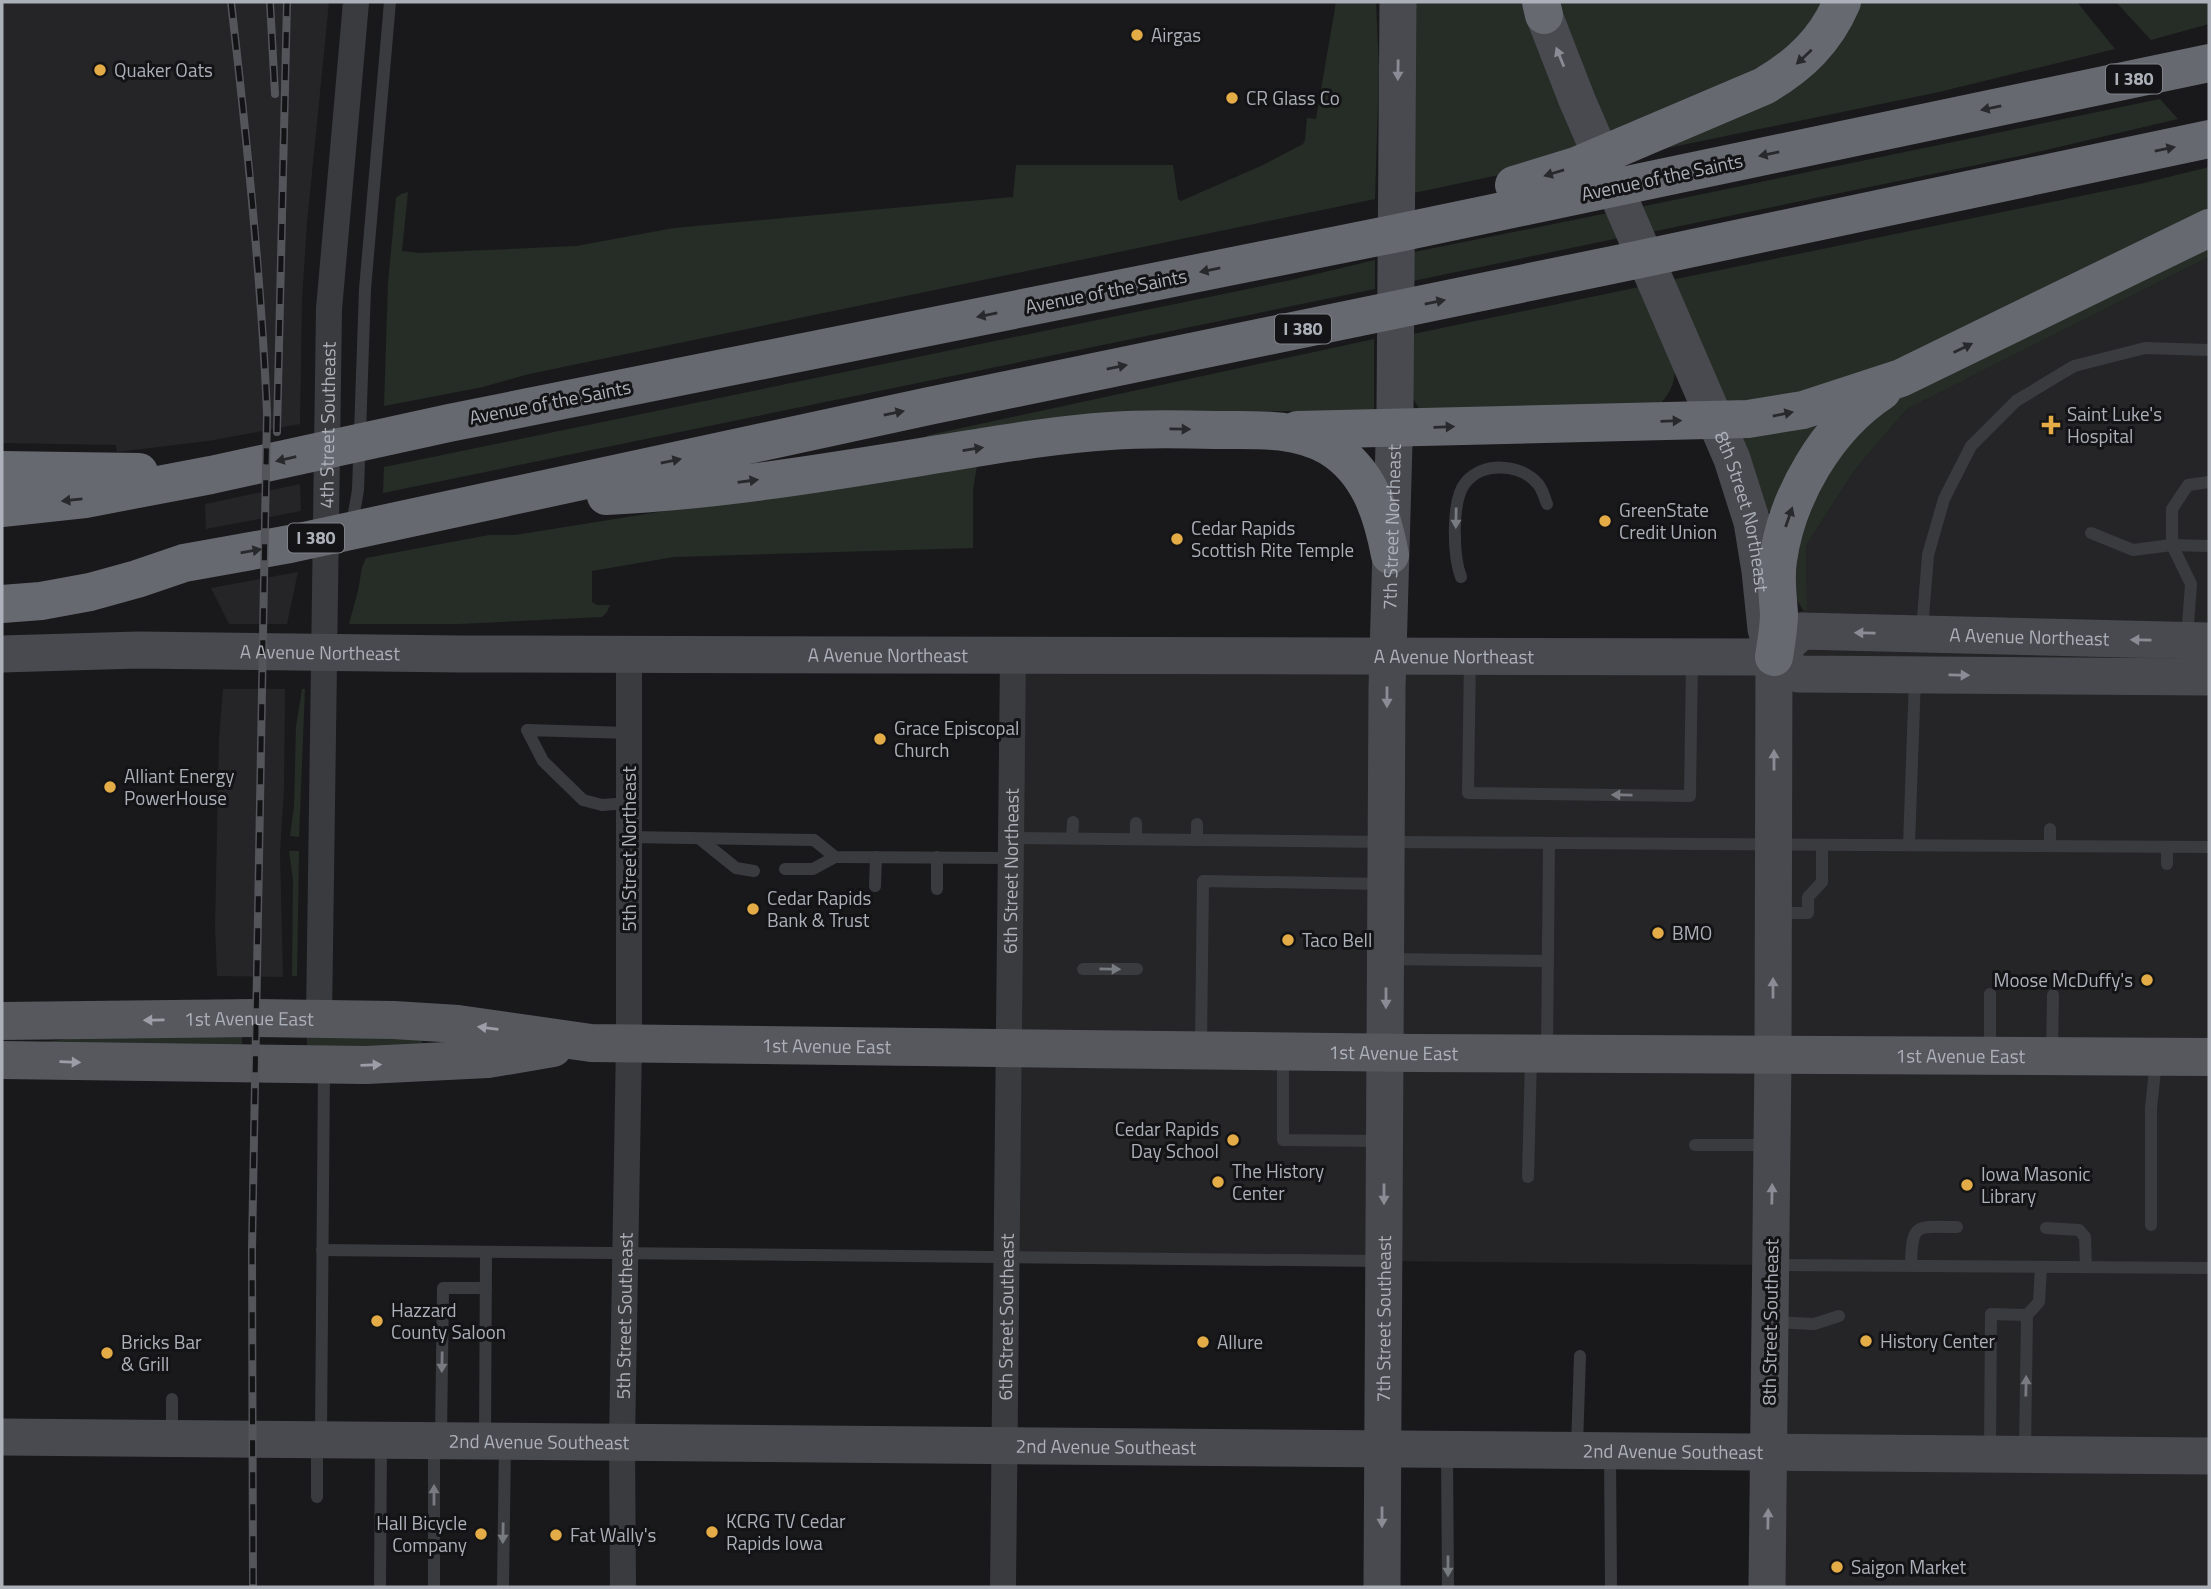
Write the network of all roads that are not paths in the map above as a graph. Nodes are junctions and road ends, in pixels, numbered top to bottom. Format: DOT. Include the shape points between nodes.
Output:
graph roads {
  1 [pos="356,2"];
  2 [pos="390,2"];
  3 [pos="1398,2"];
  4 [pos="1842,2"];
  5 [pos="1540,6"];
  6 [pos="2209,63"];
  7 [pos="2209,139"];
  8 [pos="2197,234"];
  9 [pos="1262,260"];
  10 [pos="2209,349"];
  11 [pos="1901,378"];
  12 [pos="1395,418"];
  13 [pos="1715,420"];
  14 [pos="1278,430"];
  15 [pos="2,470"];
  16 [pos="211,475"];
  17 [pos="2209,482"];
  18 [pos="485,502"];
  19 [pos="1546,504"];
  20 [pos="2,508"];
  21 [pos="2091,533"];
  22 [pos="2172,545"];
  23 [pos="2209,546"];
  24 [pos="1390,555"];
  25 [pos="184,563"];
  26 [pos="325,573"];
  27 [pos="1461,577"];
  28 [pos="2,579"];
  29 [pos="2,604"];
  30 [pos="1922,634"];
  31 [pos="2,636"];
  32 [pos="138,650"];
  33 [pos="629,653"];
  34 [pos="2,654"];
  35 [pos="1013,654"];
  36 [pos="1388,655"];
  37 [pos="1470,656"];
  38 [pos="1692,657"];
  39 [pos="1774,657"];
  40 [pos="2193,659"];
  41 [pos="1915,674"];
  42 [pos="629,733"];
  43 [pos="629,803"];
  44 [pos="1073,822"];
  45 [pos="1136,823"];
  46 [pos="1197,824"];
  47 [pos="2050,829"];
  48 [pos="629,837"];
  49 [pos="700,839"];
  50 [pos="1137,839"];
  51 [pos="1197,840"];
  52 [pos="1387,842"];
  53 [pos="1080,843"];
  54 [pos="1549,843"];
  55 [pos="1774,845"];
  56 [pos="1822,845"];
  57 [pos="1909,845"];
  58 [pos="1994,846"];
  59 [pos="2052,846"];
  60 [pos="2167,847"];
  61 [pos="2209,847"];
  62 [pos="1010,848"];
  63 [pos="1138,854"];
  64 [pos="835,857"];
  65 [pos="876,857"];
  66 [pos="937,858"];
  67 [pos="1993,860"];
  68 [pos="2054,862"];
  69 [pos="2167,864"];
  70 [pos="785,870"];
  71 [pos="754,871"];
  72 [pos="1387,884"];
  73 [pos="875,886"];
  74 [pos="937,890"];
  75 [pos="1774,913"];
  76 [pos="1386,959"];
  77 [pos="1548,961"];
  78 [pos="1083,969"];
  79 [pos="1137,969"];
  80 [pos="1990,994"];
  81 [pos="2053,995"];
  82 [pos="319,1018"];
  83 [pos="2,1021"];
  84 [pos="579,1043"];
  85 [pos="628,1044"];
  86 [pos="1007,1047"];
  87 [pos="1200,1050"];
  88 [pos="1283,1051"];
  89 [pos="1386,1053"];
  90 [pos="1539,1054"];
  91 [pos="1773,1056"];
  92 [pos="1990,1056"];
  93 [pos="2052,1057"];
  94 [pos="2156,1057"];
  95 [pos="2209,1057"];
  96 [pos="2,1060"];
  97 [pos="324,1065"];
  98 [pos="1384,1141"];
  99 [pos="1695,1145"];
  100 [pos="1772,1145"];
  101 [pos="1528,1177"];
  102 [pos="2151,1225"];
  103 [pos="1957,1227"];
  104 [pos="2046,1228"];
  105 [pos="322,1250"];
  106 [pos="486,1252"];
  107 [pos="625,1254"];
  108 [pos="1005,1258"];
  109 [pos="1384,1262"];
  110 [pos="1771,1265"];
  111 [pos="1911,1266"];
  112 [pos="2041,1267"];
  113 [pos="2086,1267"];
  114 [pos="2209,1268"];
  115 [pos="486,1288"];
  116 [pos="2027,1315"];
  117 [pos="1839,1316"];
  118 [pos="1770,1321"];
  119 [pos="1580,1356"];
  120 [pos="172,1398"];
  121 [pos="2,1437"];
  122 [pos="172,1438"];
  123 [pos="319,1439"];
  124 [pos="381,1440"];
  125 [pos="438,1440"];
  126 [pos="495,1440"];
  127 [pos="622,1441"];
  128 [pos="1003,1445"];
  129 [pos="1382,1449"];
  130 [pos="1447,1449"];
  131 [pos="1593,1450"];
  132 [pos="1769,1452"];
  133 [pos="2008,1454"];
  134 [pos="2209,1457"];
  135 [pos="317,1497"];
  136 [pos="380,1587"];
  137 [pos="434,1587"];
  138 [pos="503,1587"];
  139 [pos="623,1587"];
  140 [pos="1003,1587"];
  141 [pos="1382,1587"];
  142 [pos="1448,1587"];
  143 [pos="1611,1587"];
  144 [pos="1767,1587"];
  1 -- 26 [label="street, 4th Street Southeast" via="329,309"];
  2 -- 26 [label="lane" via="365,289 358,490 353,522"];
  3 -- 12 [label="main road, 7th Street Northeast, one-way"];
  4 -- 9 [label="highway, one-way" via="1808,54 1764,86 1576,166"];
  13 -- 5 [label="main road, 8th Street Northeast, one-way"];
  6 -- 9 [label="highway, Avenue of the Saints / I 380, one-way"];
  18 -- 7 [label="highway, I 380, one-way"];
  11 -- 8 [label="highway, one-way"];
  9 -- 16 [label="highway, Avenue of the Saints / I 380, one-way"];
  10 -- 30 [label="lane" via="2145,348 2074,366 2016,401 1971,446 1944,499 1927,555"];
  13 -- 11 [label="highway, one-way" via="1777,416"];
  39 -- 11 [label="highway, one-way" via="1779,617 1777,562 1791,509 1816,461 1842,426"];
  12 -- 13 [label="highway, one-way"];
  12 -- 14 [label="highway"];
  12 -- 24 [label="main road, 7th Street Northeast"];
  13 -- 39 [label="main road, 8th Street Northeast" via="1752,522"];
  18 -- 14 [label="highway, one-way" via="698,488 1061,435 1161,429"];
  14 -- 24 [label="highway" via="1331,448 1355,469 1372,492"];
  15 -- 16 [label="highway"];
  16 -- 20 [label="highway, Avenue of the Saints / I 380, one-way" via="85,499"];
  17 -- 22 [label="lane" via="2188,485 2172,509"];
  25 -- 18 [label="highway, I 380, one-way"];
  19 -- 27 [label="lane, one-way" via="1541,487 1530,475 1508,468 1475,473 1464,484 1456,510"];
  21 -- 22 [label="lane" via="2133,550"];
  22 -- 23 [label="lane"];
  22 -- 40 [label="lane" via="2191,583"];
  24 -- 36 [label="main road, 7th Street Northeast"];
  25 -- 28 [label="highway, I 380"];
  25 -- 29 [label="highway" via="90,592"];
  26 -- 82 [label="street, 4th Street Southeast"];
  30 -- 39 [label="main road, A Avenue Northeast, one-way" via="1801,631"];
  40 -- 30 [label="main road, A Avenue Northeast, one-way"];
  31 -- 32 [label="main road"];
  32 -- 33 [label="main road, A Avenue Northeast"];
  32 -- 34 [label="main road, A Avenue Northeast"];
  33 -- 35 [label="main road, A Avenue Northeast"];
  33 -- 42 [label="street, 5th Street Northeast"];
  35 -- 36 [label="main road, A Avenue Northeast"];
  35 -- 62 [label="street, 6th Street Northeast"];
  36 -- 37 [label="main road, A Avenue Northeast"];
  36 -- 52 [label="main road, 7th Street Northeast, one-way"];
  37 -- 38 [label="main road, A Avenue Northeast"];
  38 -- 37 [label="lane, one-way" via="1690,796 1468,793"];
  38 -- 39 [label="main road, A Avenue Northeast"];
  39 -- 41 [label="main road, A Avenue Northeast" via="1798,674"];
  55 -- 39 [label="main road, 8th Street Northeast, one-way"];
  41 -- 40 [label="main road, A Avenue Northeast, one-way"];
  41 -- 57 [label="lane"];
  42 -- 43 [label="street, 5th Street Northeast"];
  42 -- 43 [label="lane" via="527,730 542,761 583,800 602,805"];
  43 -- 48 [label="street, 5th Street Northeast"];
  44 -- 53 [label="lane"];
  45 -- 50 [label="lane"];
  46 -- 51 [label="lane"];
  47 -- 59 [label="lane"];
  48 -- 49 [label="lane"];
  48 -- 85 [label="street, 5th Street Northeast"];
  49 -- 64 [label="lane" via="814,841"];
  49 -- 71 [label="lane" via="736,868"];
  50 -- 51 [label="lane"];
  50 -- 53 [label="lane"];
  50 -- 63 [label="lane"];
  51 -- 52 [label="lane"];
  52 -- 54 [label="lane"];
  52 -- 72 [label="main road, 7th Street Northeast"];
  53 -- 62 [label="lane"];
  54 -- 55 [label="lane"];
  54 -- 77 [label="lane"];
  55 -- 56 [label="lane"];
  55 -- 75 [label="main road, 8th Street Northeast"];
  56 -- 57 [label="lane"];
  56 -- 75 [label="lane" via="1822,881 1808,897 1808,914"];
  57 -- 58 [label="lane"];
  58 -- 59 [label="lane"];
  58 -- 67 [label="lane"];
  59 -- 60 [label="lane" via="2097,840"];
  59 -- 68 [label="lane"];
  60 -- 61 [label="lane"];
  60 -- 69 [label="lane"];
  62 -- 66 [label="lane"];
  62 -- 86 [label="street, 6th Street Northeast"];
  64 -- 65 [label="lane"];
  64 -- 70 [label="lane" via="813,869"];
  65 -- 66 [label="lane"];
  65 -- 73 [label="lane"];
  66 -- 74 [label="lane"];
  72 -- 76 [label="main road, 7th Street Northeast"];
  72 -- 87 [label="lane" via="1203,881"];
  91 -- 75 [label="main road, 8th Street Northeast, one-way"];
  76 -- 77 [label="lane"];
  76 -- 89 [label="main road, 7th Street Northeast, one-way"];
  77 -- 90 [label="lane"];
  78 -- 79 [label="lane, one-way"];
  80 -- 92 [label="lane"];
  81 -- 93 [label="lane"];
  82 -- 83 [label="main road, 1st Avenue East, one-way"];
  84 -- 82 [label="main road, 1st Avenue East, one-way" via="458,1024"];
  84 -- 85 [label="main road, 1st Avenue East"];
  97 -- 84 [label="main road, 1st Avenue East, one-way" via="488,1059"];
  85 -- 86 [label="main road, 1st Avenue East"];
  85 -- 107 [label="street, 5th Street Southeast"];
  86 -- 87 [label="main road, 1st Avenue East"];
  86 -- 108 [label="street, 6th Street Southeast"];
  87 -- 88 [label="main road, 1st Avenue East"];
  88 -- 89 [label="main road, 1st Avenue East"];
  88 -- 98 [label="lane" via="1283,1140"];
  89 -- 90 [label="main road, 1st Avenue East"];
  89 -- 98 [label="main road, 7th Street Southeast"];
  90 -- 91 [label="main road, 1st Avenue East"];
  90 -- 101 [label="lane"];
  91 -- 92 [label="main road, 1st Avenue East"];
  91 -- 100 [label="main road, 8th Street Southeast"];
  92 -- 93 [label="main road, 1st Avenue East"];
  93 -- 94 [label="main road, 1st Avenue East"];
  94 -- 95 [label="main road, 1st Avenue East"];
  94 -- 102 [label="lane"];
  96 -- 97 [label="main road, 1st Avenue East, one-way"];
  97 -- 105 [label="lane"];
  98 -- 109 [label="main road, 7th Street Southeast, one-way"];
  99 -- 100 [label="lane"];
  110 -- 100 [label="main road, 8th Street Southeast, one-way"];
  103 -- 111 [label="lane" via="1916,1230"];
  104 -- 113 [label="lane" via="2079,1230 2085,1237"];
  105 -- 106 [label="lane"];
  105 -- 123 [label="lane"];
  106 -- 107 [label="lane"];
  106 -- 115 [label="lane"];
  107 -- 108 [label="lane"];
  107 -- 127 [label="street, 5th Street Southeast"];
  108 -- 109 [label="lane"];
  108 -- 128 [label="street, 6th Street Southeast"];
  109 -- 129 [label="main road, 7th Street Southeast"];
  110 -- 111 [label="lane"];
  110 -- 118 [label="main road, 8th Street Southeast"];
  111 -- 112 [label="lane"];
  112 -- 113 [label="lane"];
  112 -- 116 [label="lane" via="2039,1302"];
  113 -- 114 [label="lane"];
  115 -- 125 [label="lane, one-way" via="443,1288"];
  115 -- 126 [label="lane"];
  133 -- 116 [label="lane, one-way"];
  116 -- 133 [label="lane" via="1991,1314"];
  117 -- 118 [label="lane" via="1814,1324"];
  118 -- 132 [label="main road, 8th Street Southeast"];
  119 -- 131 [label="lane"];
  120 -- 122 [label="lane"];
  121 -- 122 [label="main road, 2nd Avenue Southeast"];
  122 -- 123 [label="main road, 2nd Avenue Southeast"];
  123 -- 124 [label="main road, 2nd Avenue Southeast"];
  123 -- 135 [label="lane"];
  124 -- 125 [label="main road, 2nd Avenue Southeast"];
  124 -- 136 [label="lane"];
  125 -- 126 [label="main road, 2nd Avenue Southeast"];
  137 -- 125 [label="lane, one-way"];
  126 -- 127 [label="main road, 2nd Avenue Southeast"];
  126 -- 138 [label="lane, one-way"];
  127 -- 128 [label="main road, 2nd Avenue Southeast"];
  127 -- 139 [label="street, 5th Street Southeast"];
  128 -- 129 [label="main road, 2nd Avenue Southeast"];
  128 -- 140 [label="street, 6th Street Southeast"];
  129 -- 130 [label="main road, 2nd Avenue Southeast"];
  129 -- 141 [label="main road, 7th Street Southeast, one-way"];
  130 -- 131 [label="main road, 2nd Avenue Southeast"];
  130 -- 142 [label="lane, one-way"];
  131 -- 132 [label="main road, 2nd Avenue Southeast"];
  131 -- 143 [label="lane"];
  132 -- 133 [label="main road, 2nd Avenue Southeast"];
  144 -- 132 [label="main road, 8th Street Southeast, one-way"];
  133 -- 134 [label="main road, 2nd Avenue Southeast"];
}
